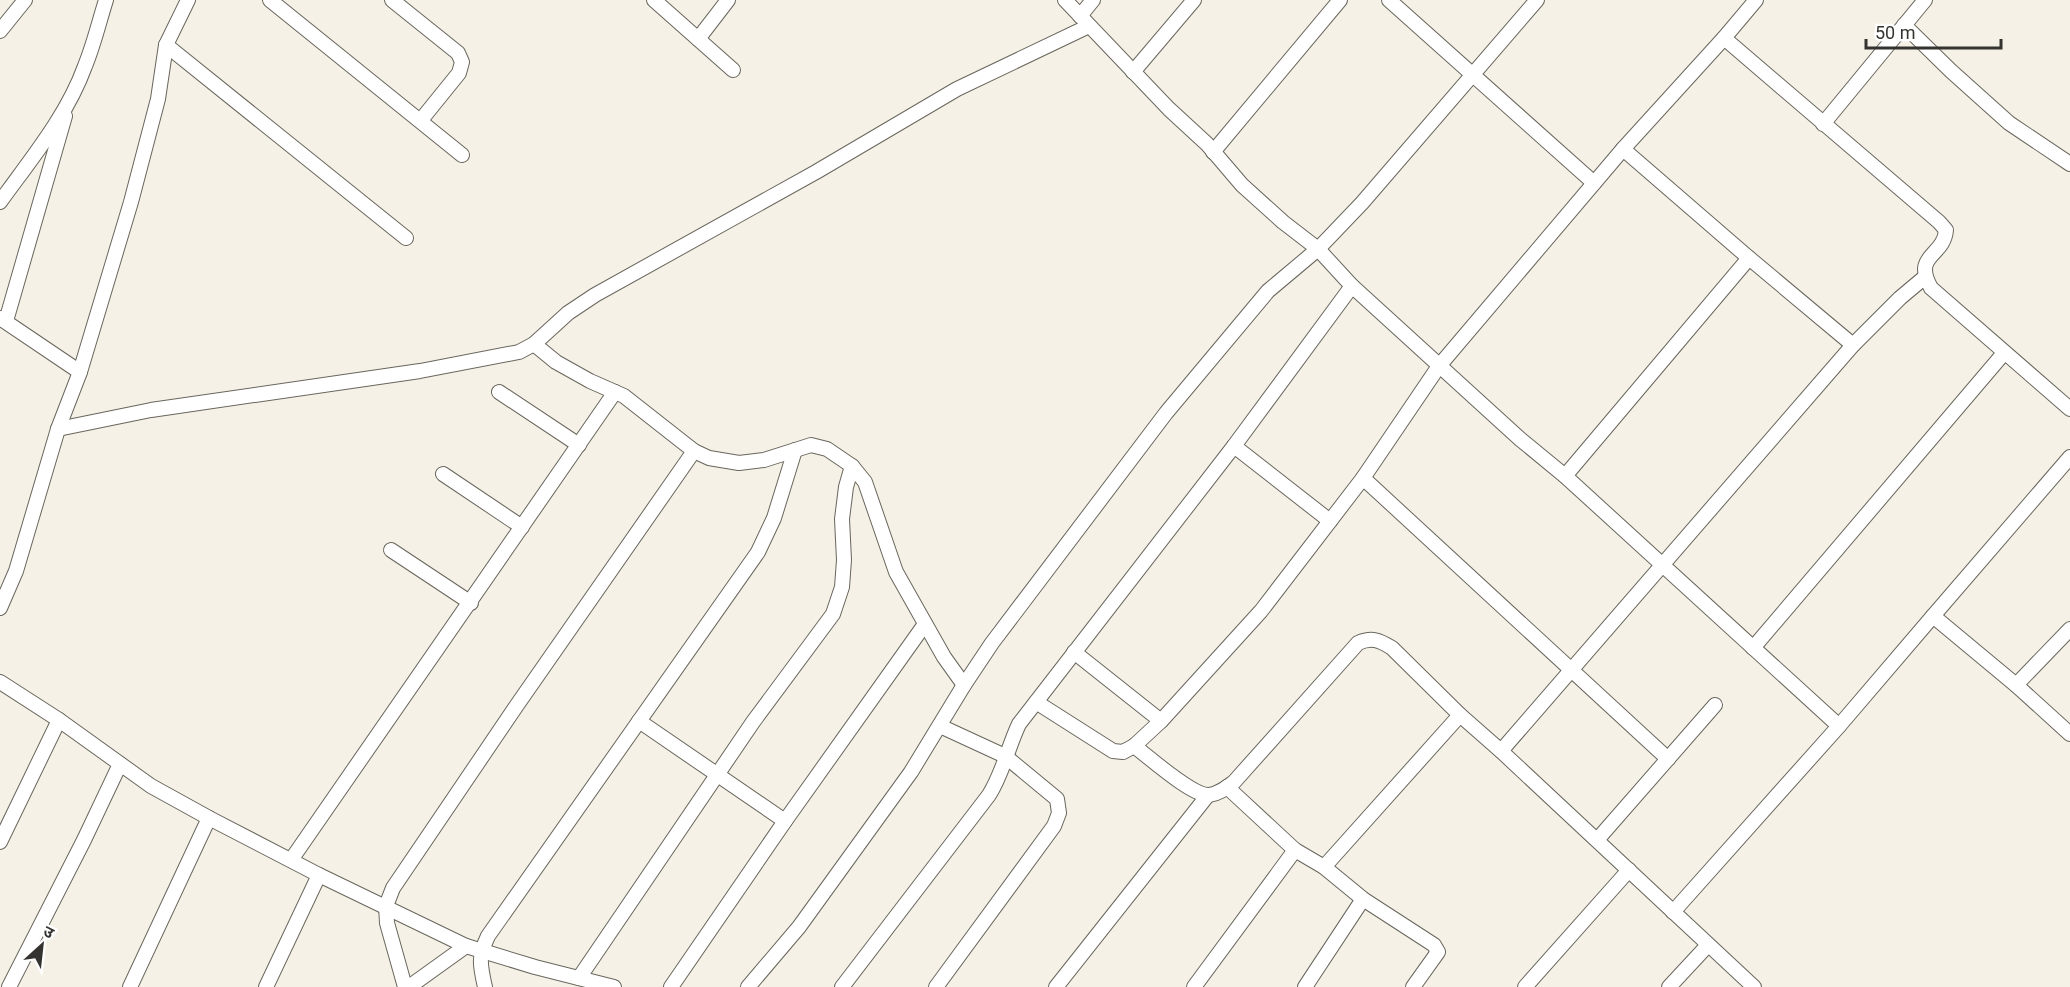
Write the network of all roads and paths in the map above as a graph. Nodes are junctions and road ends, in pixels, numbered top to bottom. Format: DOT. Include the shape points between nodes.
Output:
graph roads {
  1 [pos="106,0"];
  2 [pos="188,0"];
  3 [pos="270,0"];
  4 [pos="392,0"];
  5 [pos="654,0"];
  6 [pos="728,0"];
  7 [pos="1065,0"];
  8 [pos="1093,0"];
  9 [pos="1194,0"];
  10 [pos="1340,0"];
  11 [pos="1389,0"];
  12 [pos="1537,0"];
  13 [pos="1756,0"];
  14 [pos="1924,0"];
  15 [pos="19,2"];
  16 [pos="1084,21"];
  17 [pos="1904,25"];
  18 [pos="0,31"];
  19 [pos="1724,38"];
  20 [pos="698,39"];
  21 [pos="166,45"];
  22 [pos="733,70"];
  23 [pos="1133,72"];
  24 [pos="1473,73"];
  25 [pos="69,101"];
  26 [pos="421,120"];
  27 [pos="1823,124"];
  28 [pos="1623,149"];
  29 [pos="1214,152"];
  30 [pos="462,155"];
  31 [pos="2070,164"];
  32 [pos="1594,183"];
  33 [pos="0,202"];
  34 [pos="406,238"];
  35 [pos="1318,249"];
  36 [pos="1749,258"];
  37 [pos="1925,277"];
  38 [pos="1352,286"];
  39 [pos="3,320"];
  40 [pos="534,344"];
  41 [pos="1853,345"];
  42 [pos="2004,353"];
  43 [pos="1439,366"];
  44 [pos="80,372"];
  45 [pos="499,392"];
  46 [pos="615,392"];
  47 [pos="2070,409"];
  48 [pos="58,429"];
  49 [pos="579,445"];
  50 [pos="1234,446"];
  51 [pos="795,450"];
  52 [pos="694,451"];
  53 [pos="2070,458"];
  54 [pos="852,466"];
  55 [pos="443,474"];
  56 [pos="1564,476"];
  57 [pos="1363,478"];
  58 [pos="1330,521"];
  59 [pos="522,527"];
  60 [pos="391,550"];
  61 [pos="1662,566"];
  62 [pos="471,603"];
  63 [pos="0,608"];
  64 [pos="1933,616"];
  65 [pos="926,624"];
  66 [pos="2070,629"];
  67 [pos="1753,648"];
  68 [pos="1074,652"];
  69 [pos="1571,671"];
  70 [pos="0,681"];
  71 [pos="964,684"];
  72 [pos="2016,685"];
  73 [pos="1036,702"];
  74 [pos="1715,705"];
  75 [pos="1460,715"];
  76 [pos="59,720"];
  77 [pos="639,721"];
  78 [pos="1161,721"];
  79 [pos="940,726"];
  80 [pos="1839,726"];
  81 [pos="2070,734"];
  82 [pos="1134,746"];
  83 [pos="1501,751"];
  84 [pos="1005,756"];
  85 [pos="1668,759"];
  86 [pos="120,764"];
  87 [pos="718,773"];
  88 [pos="1227,787"];
  89 [pos="1208,795"];
  90 [pos="209,818"];
  91 [pos="785,821"];
  92 [pos="1597,840"];
  93 [pos="0,842"];
  94 [pos="1295,850"];
  95 [pos="291,861"];
  96 [pos="1324,867"];
  97 [pos="1629,870"];
  98 [pos="319,875"];
  99 [pos="1363,899"];
  100 [pos="386,906"];
  101 [pos="1673,912"];
  102 [pos="1708,945"];
  103 [pos="466,946"];
  104 [pos="480,952"];
  105 [pos="579,978"];
  106 [pos="404,985"];
  107 [pos="9,987"];
  108 [pos="130,987"];
  109 [pos="266,987"];
  110 [pos="485,987"];
  111 [pos="615,987"];
  112 [pos="671,987"];
  113 [pos="748,987"];
  114 [pos="842,987"];
  115 [pos="936,987"];
  116 [pos="1056,987"];
  117 [pos="1194,987"];
  118 [pos="1305,987"];
  119 [pos="1413,987"];
  120 [pos="1525,987"];
  121 [pos="1669,987"];
  122 [pos="1754,987"];
  1 -- 25 [label="street" via="85,67"];
  2 -- 21 [label="street"];
  3 -- 26 [label="street"];
  4 -- 26 [label="street" via="458,53 462,62 459,73"];
  5 -- 20 [label="street"];
  6 -- 20 [label="street"];
  7 -- 16 [label="street"];
  8 -- 16 [label="street"];
  9 -- 23 [label="street"];
  10 -- 29 [label="street"];
  11 -- 24 [label="street"];
  12 -- 24 [label="street"];
  13 -- 19 [label="street"];
  14 -- 17 [label="street"];
  15 -- 18 [label="street"];
  16 -- 23 [label="street"];
  16 -- 40 [label="street" via="595,295"];
  17 -- 27 [label="street"];
  17 -- 31 [label="street" via="2009,123"];
  19 -- 27 [label="street"];
  19 -- 28 [label="street"];
  20 -- 22 [label="street"];
  21 -- 34 [label="street"];
  21 -- 44 [label="street" via="158,99 131,202"];
  23 -- 29 [label="street"];
  24 -- 32 [label="street"];
  24 -- 35 [label="street"];
  25 -- 33 [label="street"];
  25 -- 39 [label="street"];
  26 -- 30 [label="street"];
  27 -- 37 [label="street" via="1946,230 1927,261"];
  28 -- 32 [label="street"];
  28 -- 36 [label="street"];
  29 -- 35 [label="street" via="1242,185"];
  32 -- 43 [label="street"];
  35 -- 38 [label="street"];
  35 -- 71 [label="street" via="1268,291 1166,413"];
  36 -- 41 [label="street"];
  36 -- 56 [label="street"];
  37 -- 41 [label="street"];
  37 -- 42 [label="street" via="1931,288"];
  38 -- 43 [label="street"];
  38 -- 50 [label="street"];
  39 -- 44 [label="street"];
  40 -- 46 [label="street" via="556,362"];
  40 -- 48 [label="street" via="519,352 471,362 151,410"];
  41 -- 61 [label="street"];
  42 -- 47 [label="street"];
  42 -- 67 [label="street"];
  43 -- 56 [label="street"];
  43 -- 57 [label="street"];
  44 -- 48 [label="street"];
  45 -- 49 [label="street"];
  46 -- 49 [label="street"];
  46 -- 52 [label="street"];
  48 -- 63 [label="street" via="16,571"];
  49 -- 59 [label="street"];
  50 -- 58 [label="street"];
  50 -- 68 [label="street"];
  51 -- 52 [label="street" via="739,463"];
  51 -- 54 [label="street" via="811,445 828,449"];
  51 -- 77 [label="street" via="774,518 758,552"];
  52 -- 100 [label="street" via="393,888"];
  53 -- 64 [label="street"];
  54 -- 65 [label="street" via="865,482 896,572"];
  54 -- 87 [label="street" via="842,519 842,587 833,614"];
  55 -- 59 [label="street"];
  56 -- 61 [label="street"];
  57 -- 58 [label="street"];
  57 -- 69 [label="street"];
  58 -- 78 [label="street" via="1261,611"];
  59 -- 62 [label="street"];
  60 -- 62 [label="street"];
  61 -- 67 [label="street"];
  61 -- 69 [label="street"];
  62 -- 95 [label="street"];
  64 -- 72 [label="street"];
  64 -- 80 [label="street"];
  65 -- 71 [label="street"];
  65 -- 91 [label="street"];
  66 -- 72 [label="street"];
  67 -- 80 [label="street"];
  68 -- 73 [label="street"];
  68 -- 78 [label="street"];
  69 -- 83 [label="street"];
  69 -- 85 [label="street"];
  70 -- 76 [label="street"];
  71 -- 79 [label="street"];
  72 -- 81 [label="street"];
  73 -- 82 [label="street" via="1113,751 1123,752"];
  73 -- 84 [label="street" via="1019,724"];
  74 -- 85 [label="street"];
  75 -- 83 [label="street"];
  75 -- 88 [label="street" via="1392,648 1370,638 1358,643"];
  75 -- 96 [label="street"];
  76 -- 86 [label="street"];
  76 -- 93 [label="street"];
  77 -- 87 [label="street"];
  77 -- 104 [label="street"];
  78 -- 82 [label="street"];
  79 -- 84 [label="street"];
  79 -- 113 [label="street" via="799,927"];
  80 -- 101 [label="street"];
  82 -- 89 [label="street" via="1194,792"];
  83 -- 92 [label="street"];
  84 -- 114 [label="street" via="989,795"];
  84 -- 115 [label="street" via="1056,799 1059,813 1054,826"];
  85 -- 92 [label="street"];
  86 -- 90 [label="street"];
  86 -- 107 [label="street"];
  87 -- 91 [label="street"];
  87 -- 105 [label="street"];
  88 -- 89 [label="street"];
  88 -- 94 [label="street"];
  89 -- 116 [label="street"];
  90 -- 95 [label="street"];
  90 -- 108 [label="street"];
  91 -- 112 [label="street"];
  92 -- 97 [label="street"];
  94 -- 96 [label="street"];
  94 -- 117 [label="street"];
  95 -- 98 [label="street"];
  96 -- 99 [label="street"];
  97 -- 101 [label="street"];
  97 -- 120 [label="street"];
  98 -- 100 [label="street"];
  98 -- 109 [label="street"];
  99 -- 118 [label="street"];
  99 -- 119 [label="street" via="1434,945 1438,952"];
  100 -- 103 [label="street"];
  100 -- 106 [label="street"];
  101 -- 102 [label="street"];
  102 -- 121 [label="street"];
  102 -- 122 [label="street"];
  103 -- 104 [label="street"];
  103 -- 106 [label="street"];
  104 -- 105 [label="street"];
  104 -- 110 [label="street"];
  105 -- 111 [label="street"];
}
